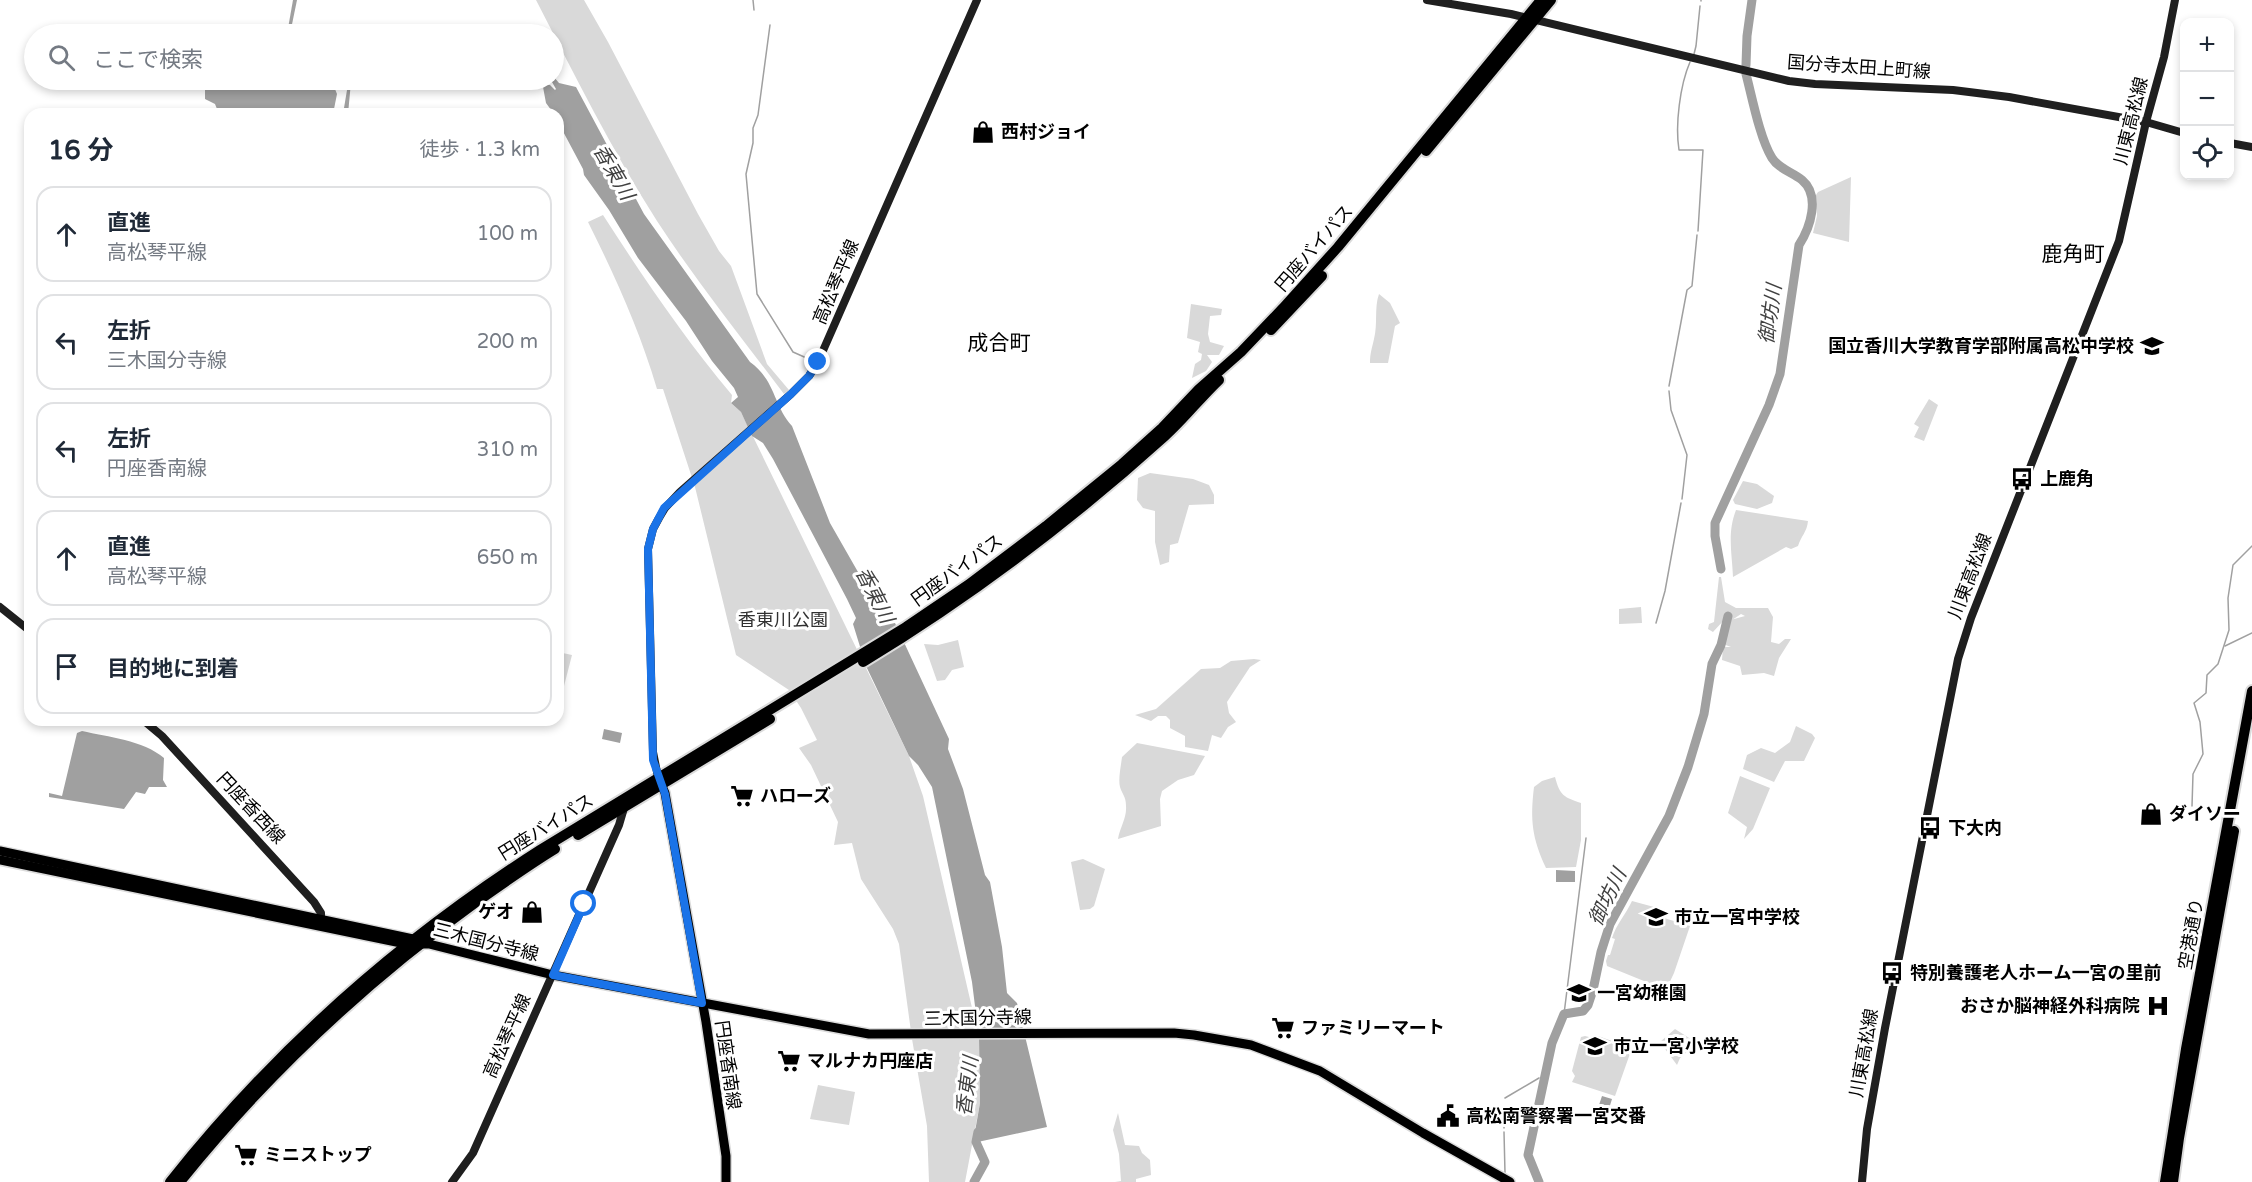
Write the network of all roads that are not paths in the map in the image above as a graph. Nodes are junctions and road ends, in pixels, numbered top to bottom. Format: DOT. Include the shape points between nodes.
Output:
graph roads {
  1 [pos="977,0"];
  2 [pos="1427,0"];
  3 [pos="1541,0"];
  4 [pos="1551,0"];
  5 [pos="2175,0"];
  6 [pos="1531,19"];
  7 [pos="2146,122"];
  8 [pos="2180,132"];
  9 [pos="2234,143"];
  10 [pos="2252,147"];
  11 [pos="0,607"];
  12 [pos="24,626"];
  13 [pos="2252,692"];
  14 [pos="149,726"];
  15 [pos="2252,731"];
  16 [pos="660,781"];
  17 [pos="623,804"];
  18 [pos="0,851"];
  19 [pos="0,860"];
  20 [pos="321,921"];
  21 [pos="413,942"];
  22 [pos="553,975"];
  23 [pos="702,1003"];
  24 [pos="170,1182"];
  25 [pos="180,1182"];
  26 [pos="452,1182"];
  27 [pos="726,1182"];
  28 [pos="1510,1182"];
  29 [pos="1862,1182"];
  30 [pos="2165,1182"];
  31 [pos="2173,1182"];
  1 -- 16 [label="main road, 高松琴平線" via="818,362 791,394 664,508 653,529 648,549 653,752"];
  2 -- 6 [label="main road, 国分寺太田上町線"];
  3 -- 6 [label="highway, 円座バイパス"];
  4 -- 6 [label="highway, 円座バイパス"];
  5 -- 7 [label="main road, 川東高松線"];
  6 -- 7 [label="main road, 国分寺太田上町線" via="1789,81 1961,91"];
  6 -- 16 [label="highway, 円座バイパス" via="1338,247 1241,352 1122,464 908,631"];
  7 -- 8 [label="main road, 国分寺太田上町線"];
  7 -- 29 [label="main road, 川東高松線" via="2119,241 1958,659 1885,1029"];
  9 -- 10 [label="main road"];
  11 -- 12 [label="main road"];
  13 -- 30 [label="highway, 空港通り"];
  14 -- 20 [label="main road, 円座香西線" via="314,902"];
  15 -- 31 [label="highway, 空港通り"];
  16 -- 17 [label="highway, 円座バイパス"];
  16 -- 23 [label="main road, 円座香南線"];
  17 -- 21 [label="highway, 円座バイパス"];
  17 -- 22 [label="main road, 高松琴平線" via="619,825"];
  18 -- 20 [label="main road, 三木国分寺線"];
  19 -- 20 [label="main road, 三木国分寺線"];
  20 -- 21 [label="main road, 三木国分寺線"];
  21 -- 22 [label="main road, 三木国分寺線"];
  21 -- 24 [label="highway, 円座バイパス" via="317,1022 265,1073"];
  21 -- 25 [label="highway, 円座バイパス" via="270,1078"];
  22 -- 23 [label="main road, 三木国分寺線"];
  22 -- 26 [label="main road, 高松琴平線" via="473,1153"];
  23 -- 27 [label="main road, 円座香南線" via="726,1156"];
  23 -- 28 [label="main road, 三木国分寺線" via="846,1032 910,1036 1174,1033 1251,1045 1320,1071"];
}
